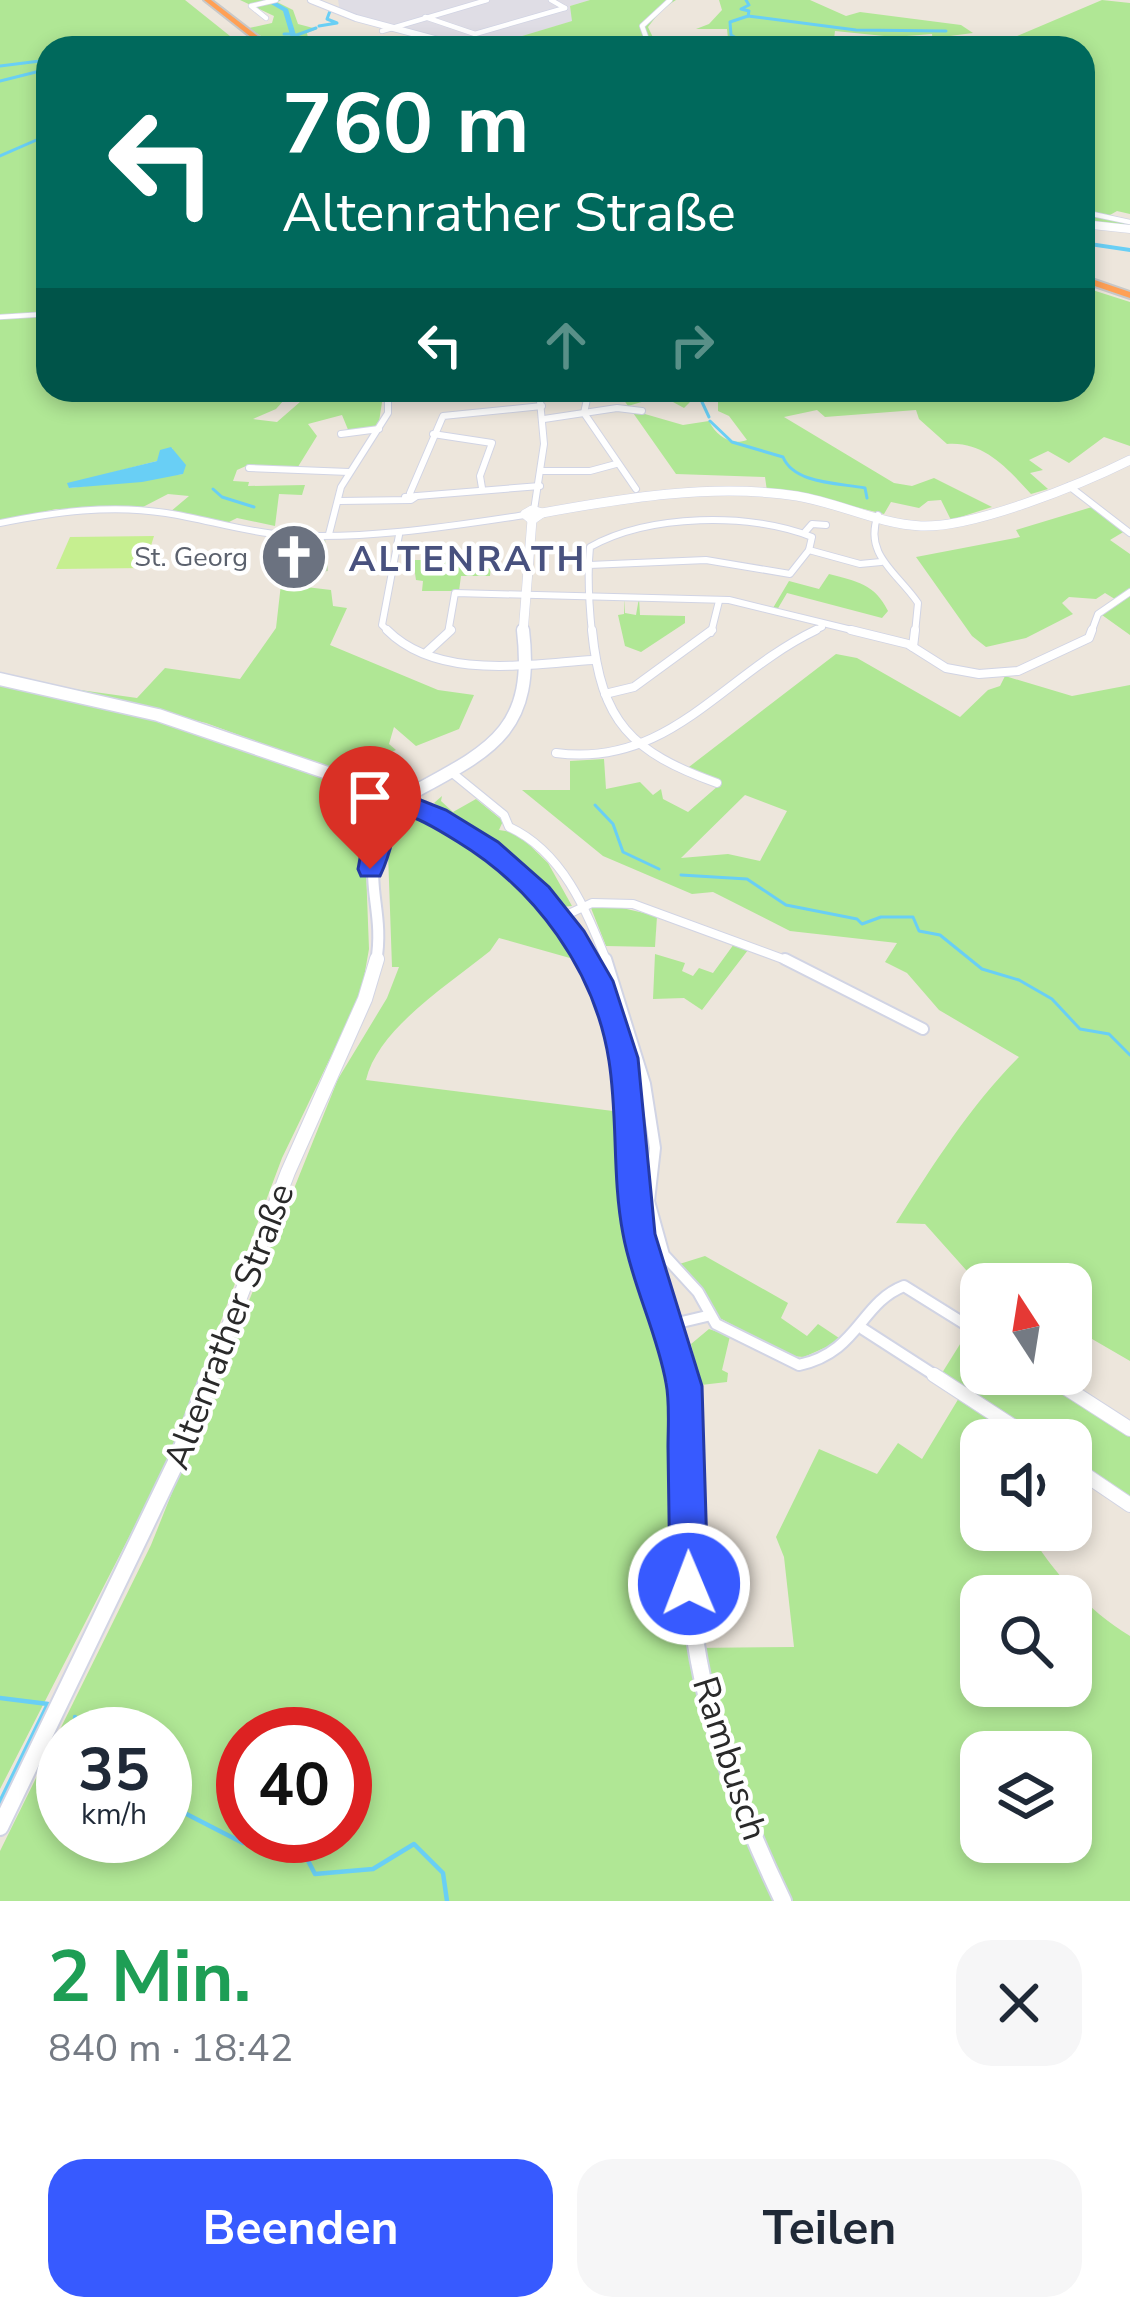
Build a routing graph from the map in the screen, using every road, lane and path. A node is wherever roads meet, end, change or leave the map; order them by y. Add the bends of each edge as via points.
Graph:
1 (202, 0) edge
2 (276, 0) edge
3 (311, 0) edge
4 (466, 0) edge
5 (487, 0) edge
6 (551, 0) edge
7 (670, 0) edge
8 (476, 3) junction
9 (424, 17) junction
10 (266, 18) dead end
11 (410, 21) junction
12 (405, 28) junction
13 (385, 29) junction
14 (245, 36) edge
15 (252, 36) edge
16 (430, 36) edge
17 (647, 36) edge
18 (1095, 215) edge
19 (1095, 224) edge
20 (1130, 225) edge
21 (1095, 279) edge
22 (1130, 289) edge
23 (36, 315) edge
24 (0, 317) edge
25 (388, 402) edge
26 (541, 402) edge
27 (586, 402) edge
28 (542, 406) junction
29 (584, 412) junction
30 (642, 412) dead end
31 (544, 419) junction
32 (379, 429) junction
33 (341, 434) dead end
34 (434, 434) junction
35 (1130, 460) edge
36 (616, 464) junction
37 (249, 468) dead end
38 (543, 471) junction
39 (349, 472) junction
40 (540, 486) junction
41 (1069, 486) junction
42 (482, 488) junction
43 (636, 489) dead end
44 (411, 496) junction
45 (339, 501) junction
46 (533, 514) junction
47 (878, 515) junction
48 (0, 523) edge
49 (826, 525) dead end
50 (805, 532) junction
51 (1130, 533) edge
52 (328, 534) junction
53 (399, 535) junction
54 (809, 550) junction
55 (881, 562) junction
56 (589, 565) junction
57 (1130, 592) edge
58 (525, 593) junction
59 (586, 596) junction
60 (718, 601) junction
61 (801, 619) junction
62 (827, 625) junction
63 (808, 632) junction
64 (912, 642) junction
65 (427, 652) junction
66 (593, 659) junction
67 (526, 664) junction
68 (0, 679) edge
69 (605, 694) junction
70 (638, 745) junction
71 (556, 754) dead end
72 (450, 771) junction
73 (717, 783) dead end
74 (389, 794) junction
75 (412, 800) junction
76 (394, 810) junction
77 (582, 907) junction
78 (560, 917) junction
79 (923, 1029) dead end
80 (707, 1316) junction
81 (960, 1321) edge
82 (669, 1325) junction
83 (863, 1329) junction
84 (1077, 1395) edge
85 (1002, 1419) edge
86 (1130, 1429) edge
87 (1092, 1479) edge
88 (1130, 1505) edge
89 (0, 1827) edge
90 (783, 1901) edge

1 - 14 highway
1 - 15 highway
2 - 10 street via 251,6
3 - 13 main road
4 - 8 street
5 - 8 street
6 - 9 street via 567,7 475,34
7 - 17 street via 644,22
8 - 9 street
9 - 11 street
11 - 12 street
11 - 13 street
12 - 13 main road
12 - 16 main road
18 - 20 street
19 - 20 main road
21 - 22 highway
23 - 24 street
25 - 32 street
26 - 28 street
27 - 29 street
28 - 31 street
28 - 34 street via 446,415
29 - 30 street
29 - 31 street
29 - 36 street
31 - 38 street
32 - 33 street
32 - 39 street
34 - 42 street via 492,442
34 - 44 street
35 - 41 main road
36 - 38 street
36 - 43 street
37 - 39 street
38 - 40 street
39 - 45 street
40 - 42 street
40 - 46 street
41 - 47 main road via 935,526
41 - 51 street
42 - 44 street
44 - 45 street
45 - 52 street
46 - 47 main road via 688,492 794,496
46 - 53 street
46 - 58 main road
47 - 55 street via 869,538
48 - 52 street via 113,509 256,533
49 - 50 street
50 - 54 street
50 - 56 street via 720,524 647,529 593,542
52 - 53 street
53 - 65 street via 382,626
54 - 55 street
54 - 56 street via 790,574 700,560
55 - 64 street via 918,603
56 - 59 street
57 - 64 street via 1098,614 1089,638 1014,672 958,671
58 - 59 street
58 - 65 street via 455,593 451,630
58 - 67 main road
59 - 60 street
59 - 66 street
60 - 61 street
60 - 69 street via 711,634 634,687
61 - 62 street
61 - 63 street
62 - 63 street
62 - 64 street
63 - 70 street via 696,714
65 - 67 street via 476,667
66 - 67 street
66 - 69 street
67 - 72 main road via 505,734
68 - 74 main road via 158,715
69 - 70 street via 613,721
70 - 71 street via 600,758
70 - 73 street via 672,769
72 - 75 main road
72 - 77 street via 563,869
74 - 75 main road
74 - 76 main road
75 - 76 main road
75 - 78 street, Rambusch via 489,849
76 - 89 street, Altenrather Straße via 375,837 370,869 377,956 365,999 288,1172 178,1458
77 - 78 street
77 - 79 street via 626,902 748,944
77 - 80 street via 628,1007 646,1087 655,1161 648,1187 664,1254 699,1292
78 - 82 street, Rambusch via 599,981 618,1032 639,1234
80 - 82 street
80 - 83 street via 794,1365 839,1349
81 - 83 street via 904,1286 890,1289
82 - 90 street, Rambusch via 688,1413 696,1641 732,1776
83 - 85 street
84 - 86 street
87 - 88 street

